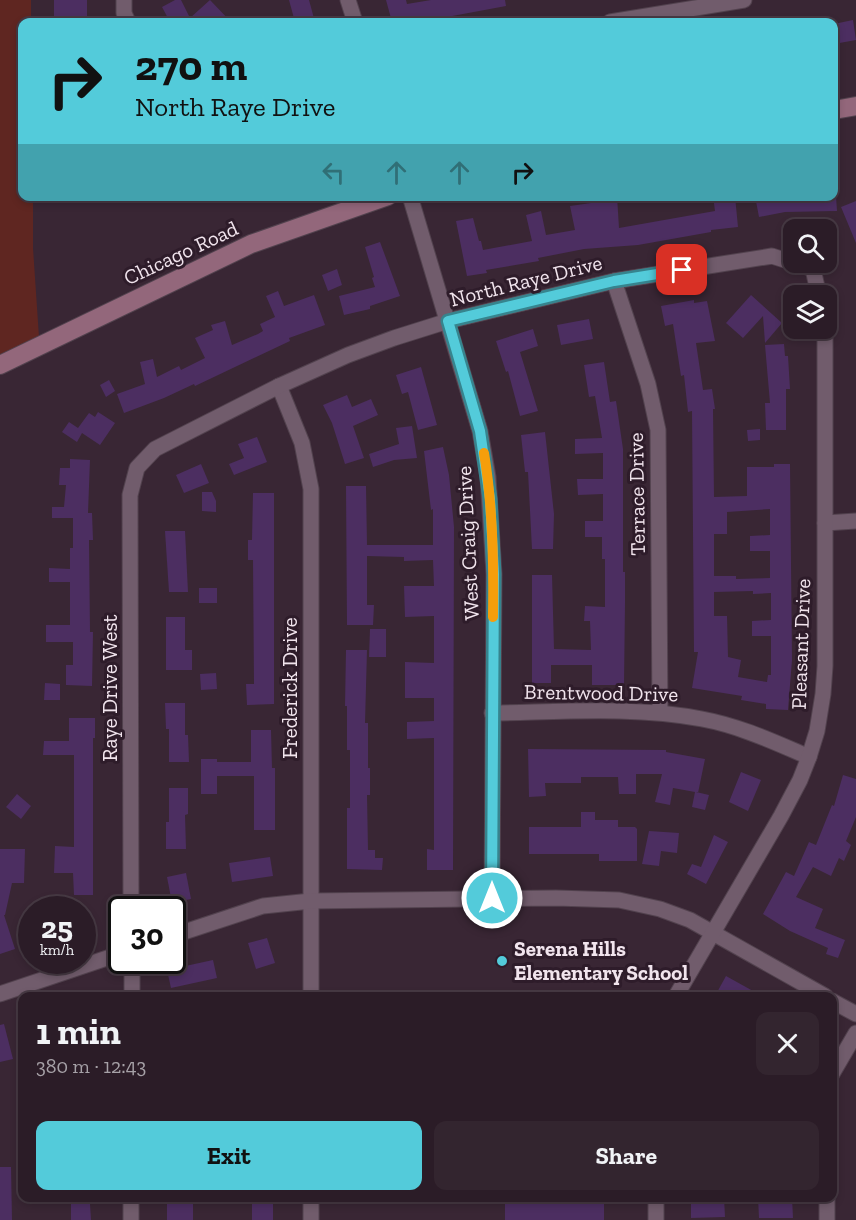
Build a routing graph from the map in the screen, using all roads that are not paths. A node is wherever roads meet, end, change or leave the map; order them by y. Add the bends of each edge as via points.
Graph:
1 (124, 0) edge
2 (348, 0) edge
3 (744, 0) edge
4 (126, 18) edge
5 (354, 18) edge
6 (634, 18) edge
7 (856, 106) edge
8 (838, 109) edge
9 (374, 201) edge
10 (412, 201) edge
11 (614, 281) junction
12 (817, 285) edge
13 (448, 321) junction
14 (825, 339) edge
15 (0, 365) edge
16 (279, 386) junction
17 (137, 468) joint
18 (856, 521) edge
19 (825, 523) junction
20 (492, 712) junction
21 (660, 712) junction
22 (809, 757) junction
23 (132, 896) edge
24 (492, 898) junction
25 (311, 901) junction
26 (186, 931) edge
27 (713, 932) junction
28 (108, 958) edge
29 (132, 974) edge
30 (132, 992) edge
31 (311, 992) edge
32 (677, 992) edge
33 (818, 992) edge
34 (0, 994) edge
35 (837, 1003) edge
36 (856, 1014) edge
37 (856, 1033) edge
38 (837, 1065) edge
39 (131, 1202) edge
40 (311, 1202) edge
41 (656, 1202) edge
42 (827, 1202) edge
43 (131, 1220) edge
44 (311, 1220) edge
45 (656, 1220) edge
46 (827, 1220) edge

1 - 4 street
2 - 5 street
3 - 6 street
7 - 8 street
9 - 15 street, Chicago Road via 251,244
10 - 13 street, West Craig Drive
11 - 12 street, North Raye Drive via 772,256 813,269
11 - 13 street, North Raye Drive
11 - 21 street, Terrace Drive via 648,384 658,430
13 - 16 street, North Raye Drive via 348,355
13 - 20 street, West Craig Drive via 480,431 488,477 494,574
14 - 19 street, Pleasant Drive
16 - 17 street, North Raye Drive via 155,448
16 - 25 street, Frederick Drive via 302,443 311,489
17 - 23 street, Raye Drive West via 130,495
18 - 19 street
19 - 22 street, Pleasant Drive via 824,694
20 - 21 street, Brentwood Drive
20 - 24 street, West Craig Drive
21 - 22 street, Brentwood Drive via 729,725
22 - 27 street, Pleasant Drive via 781,816
24 - 25 street
24 - 27 street via 618,900 660,909
25 - 26 street via 263,906
25 - 31 street, Frederick Drive
27 - 32 street, Pleasant Drive
27 - 33 street
28 - 34 street
29 - 30 street
35 - 36 street
37 - 38 street
39 - 43 street
40 - 44 street
41 - 45 street
42 - 46 street

